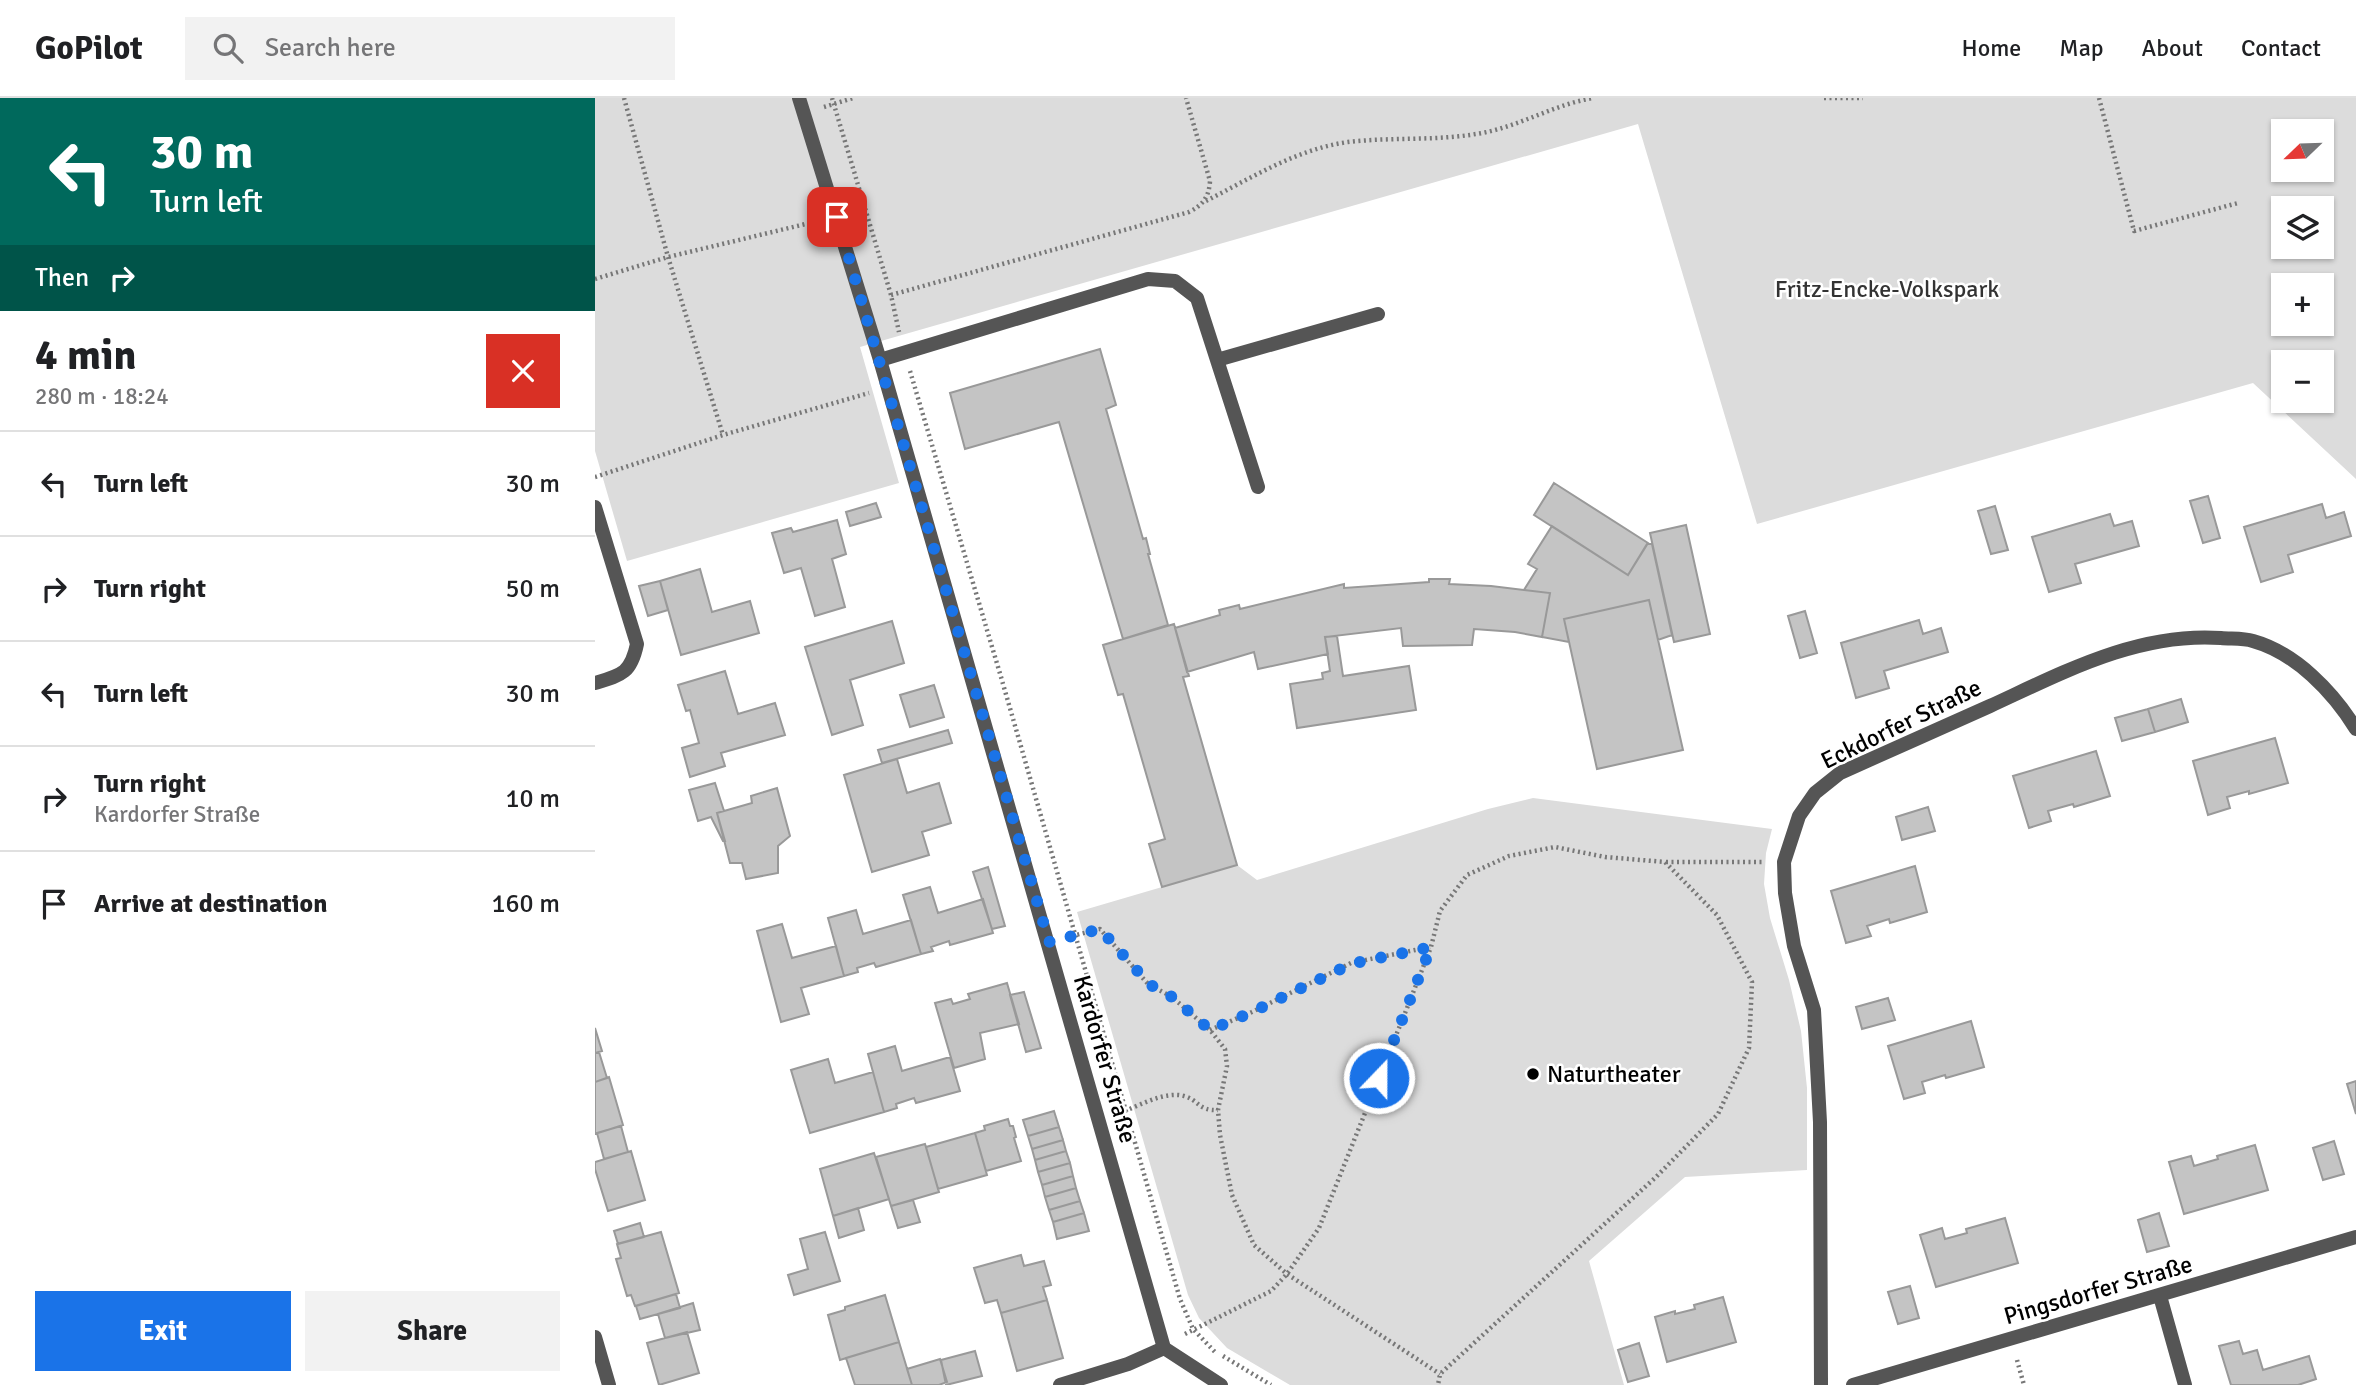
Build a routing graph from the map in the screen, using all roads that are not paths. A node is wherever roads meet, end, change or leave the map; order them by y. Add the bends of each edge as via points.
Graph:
1 (801, 105) edge
2 (1378, 314) dead end
3 (880, 360) junction
4 (1217, 360) junction
5 (1258, 486) dead end
6 (595, 507) edge
7 (595, 683) edge
8 (2356, 729) edge
9 (2356, 1237) edge
10 (2160, 1296) junction
11 (595, 1337) edge
12 (1164, 1348) junction
13 (609, 1385) edge
14 (1060, 1385) edge
15 (1221, 1385) edge
16 (1821, 1385) edge
17 (1853, 1385) edge
18 (2185, 1385) edge

1 - 3 street, Kardorfer Straße
2 - 4 street
3 - 4 street via 1148,279 1175,281 1197,298
3 - 12 street, Kardorfer Straße
4 - 5 street
6 - 7 street via 637,644 633,662 617,676
8 - 16 street, Eckdorfer Straße via 2315,680 2285,656 2252,640 2195,636 2150,641 2093,660 1840,773 1815,793 1798,816 1784,862 1794,946 1814,1010 1820,1122
9 - 10 street, Pingsdorfer Straße
10 - 17 street, Pingsdorfer Straße
10 - 18 street
11 - 13 street
12 - 14 street
12 - 15 street

